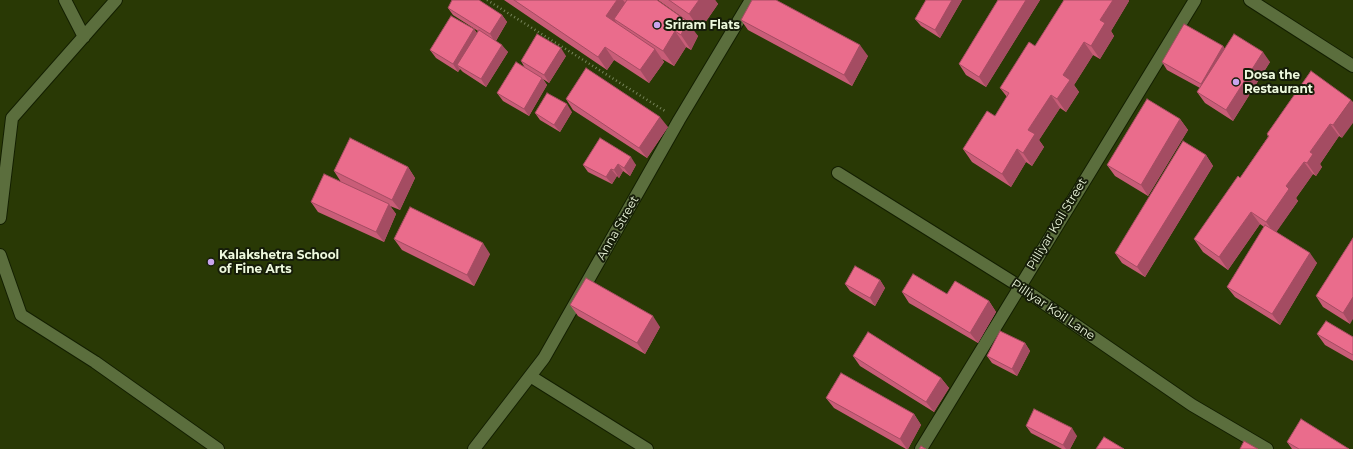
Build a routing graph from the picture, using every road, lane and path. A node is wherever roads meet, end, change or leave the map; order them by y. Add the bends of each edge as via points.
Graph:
1 (65, 0) edge
2 (116, 0) edge
3 (487, 0) edge
4 (751, 0) edge
5 (1194, 0) edge
6 (1250, 0) edge
7 (84, 37) junction
8 (1353, 66) edge
9 (680, 120) junction
10 (838, 174) dead end
11 (0, 218) edge
12 (0, 255) edge
13 (1019, 286) junction
14 (530, 376) junction
15 (218, 449) edge
16 (474, 449) edge
17 (647, 449) edge
18 (921, 449) edge
19 (1267, 449) edge

1 - 7 street
2 - 7 street
3 - 9 path
4 - 9 street, Anna Street
5 - 13 street, Pilliyar Koil Street
6 - 8 street
7 - 11 street via 12,118
9 - 14 street, Anna Street via 544,358
10 - 13 street, Pilliyar Koil Lane
12 - 15 street via 21,314 96,362
13 - 18 street, Pilliyar Koil Street
13 - 19 street, Pilliyar Koil Lane via 1192,405
14 - 16 street, Anna Street
14 - 17 street

